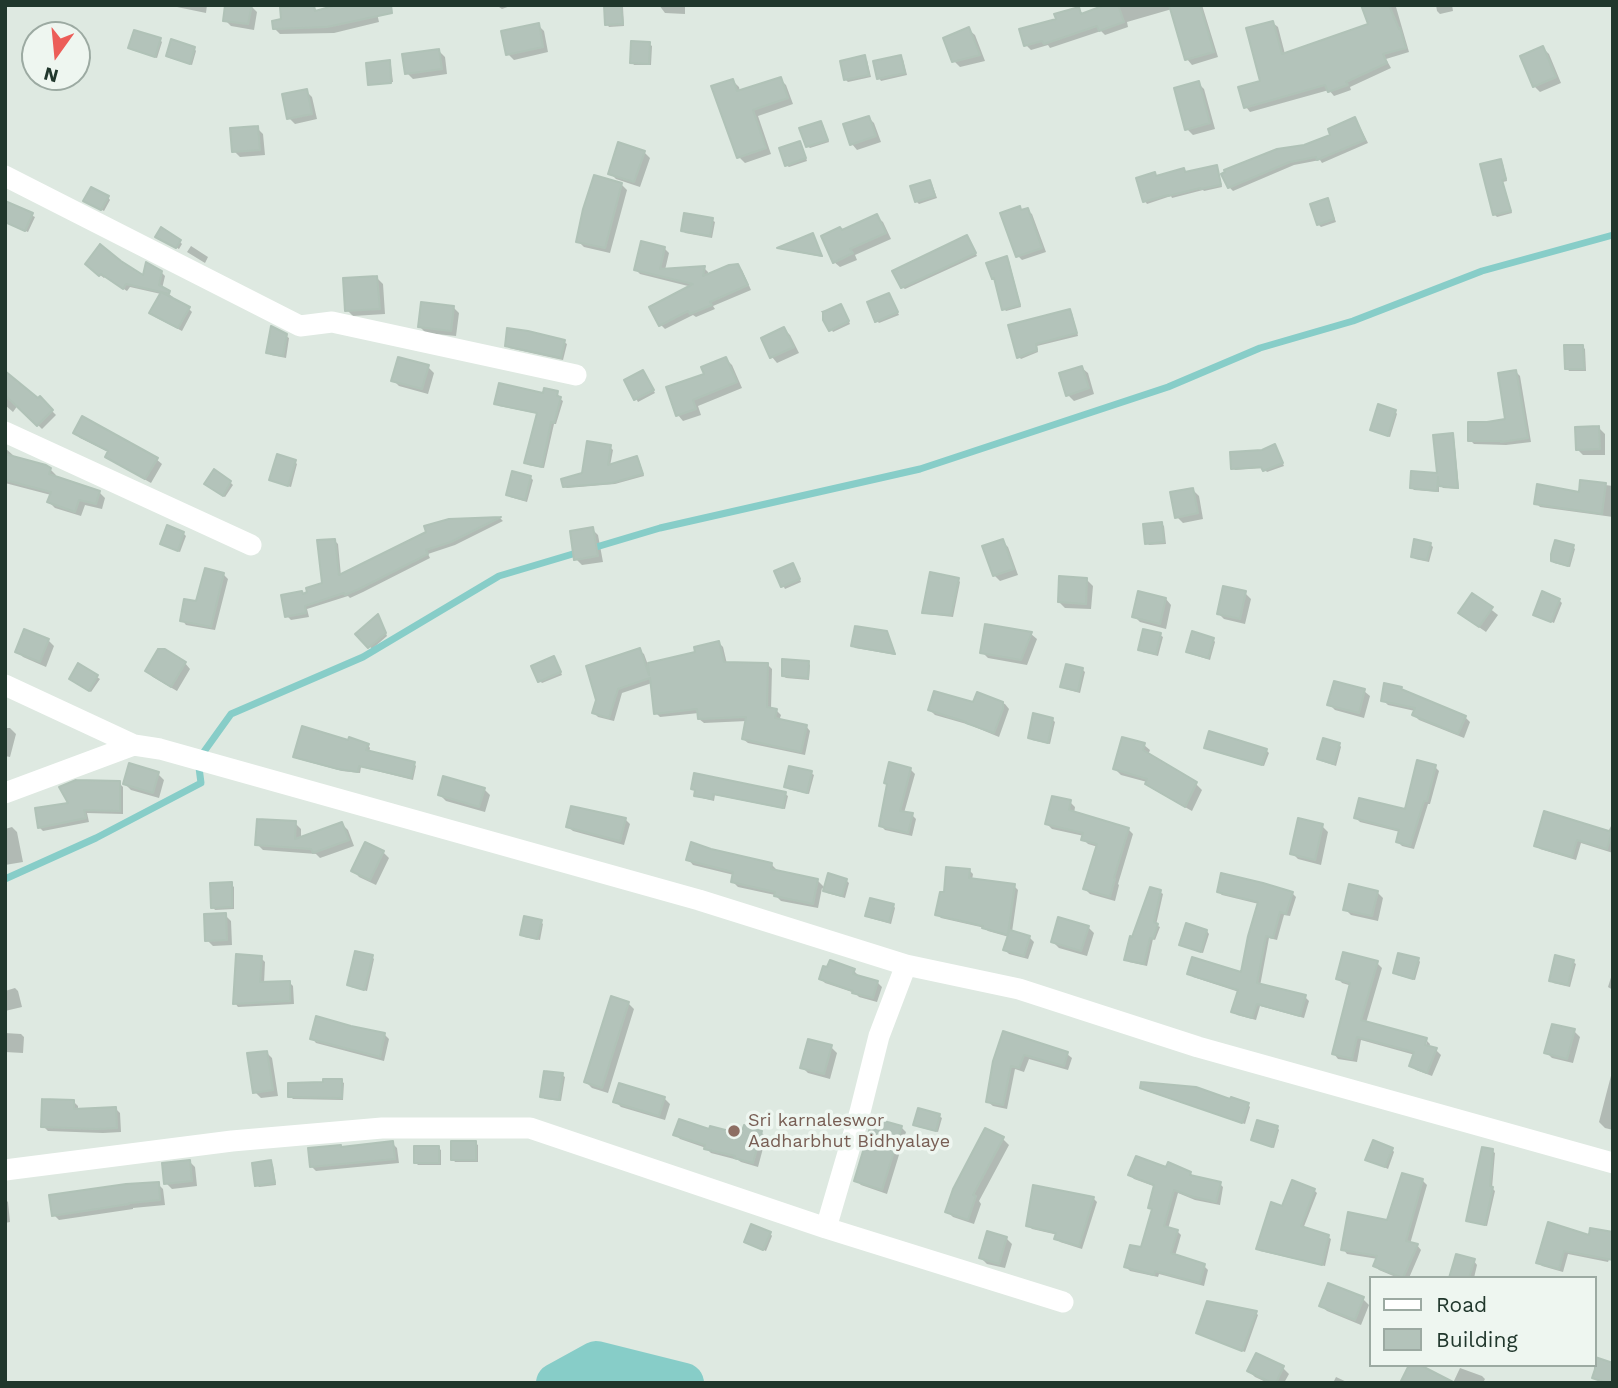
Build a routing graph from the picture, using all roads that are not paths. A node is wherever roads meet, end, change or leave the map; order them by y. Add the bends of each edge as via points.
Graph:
1 (5, 176) edge
2 (576, 375) dead end
3 (5, 432) edge
4 (251, 545) dead end
5 (5, 684) edge
6 (134, 745) junction
7 (5, 793) edge
8 (906, 965) junction
9 (1613, 1163) edge
10 (5, 1170) edge
11 (826, 1228) junction
12 (1063, 1301) dead end

1 - 2 street via 300,326 332,322
3 - 4 street
5 - 6 street
6 - 7 street
6 - 8 street via 699,900
8 - 9 street via 1019,989 1198,1047
8 - 11 street via 879,1036
10 - 11 street via 232,1141 382,1128 530,1128
11 - 12 street

